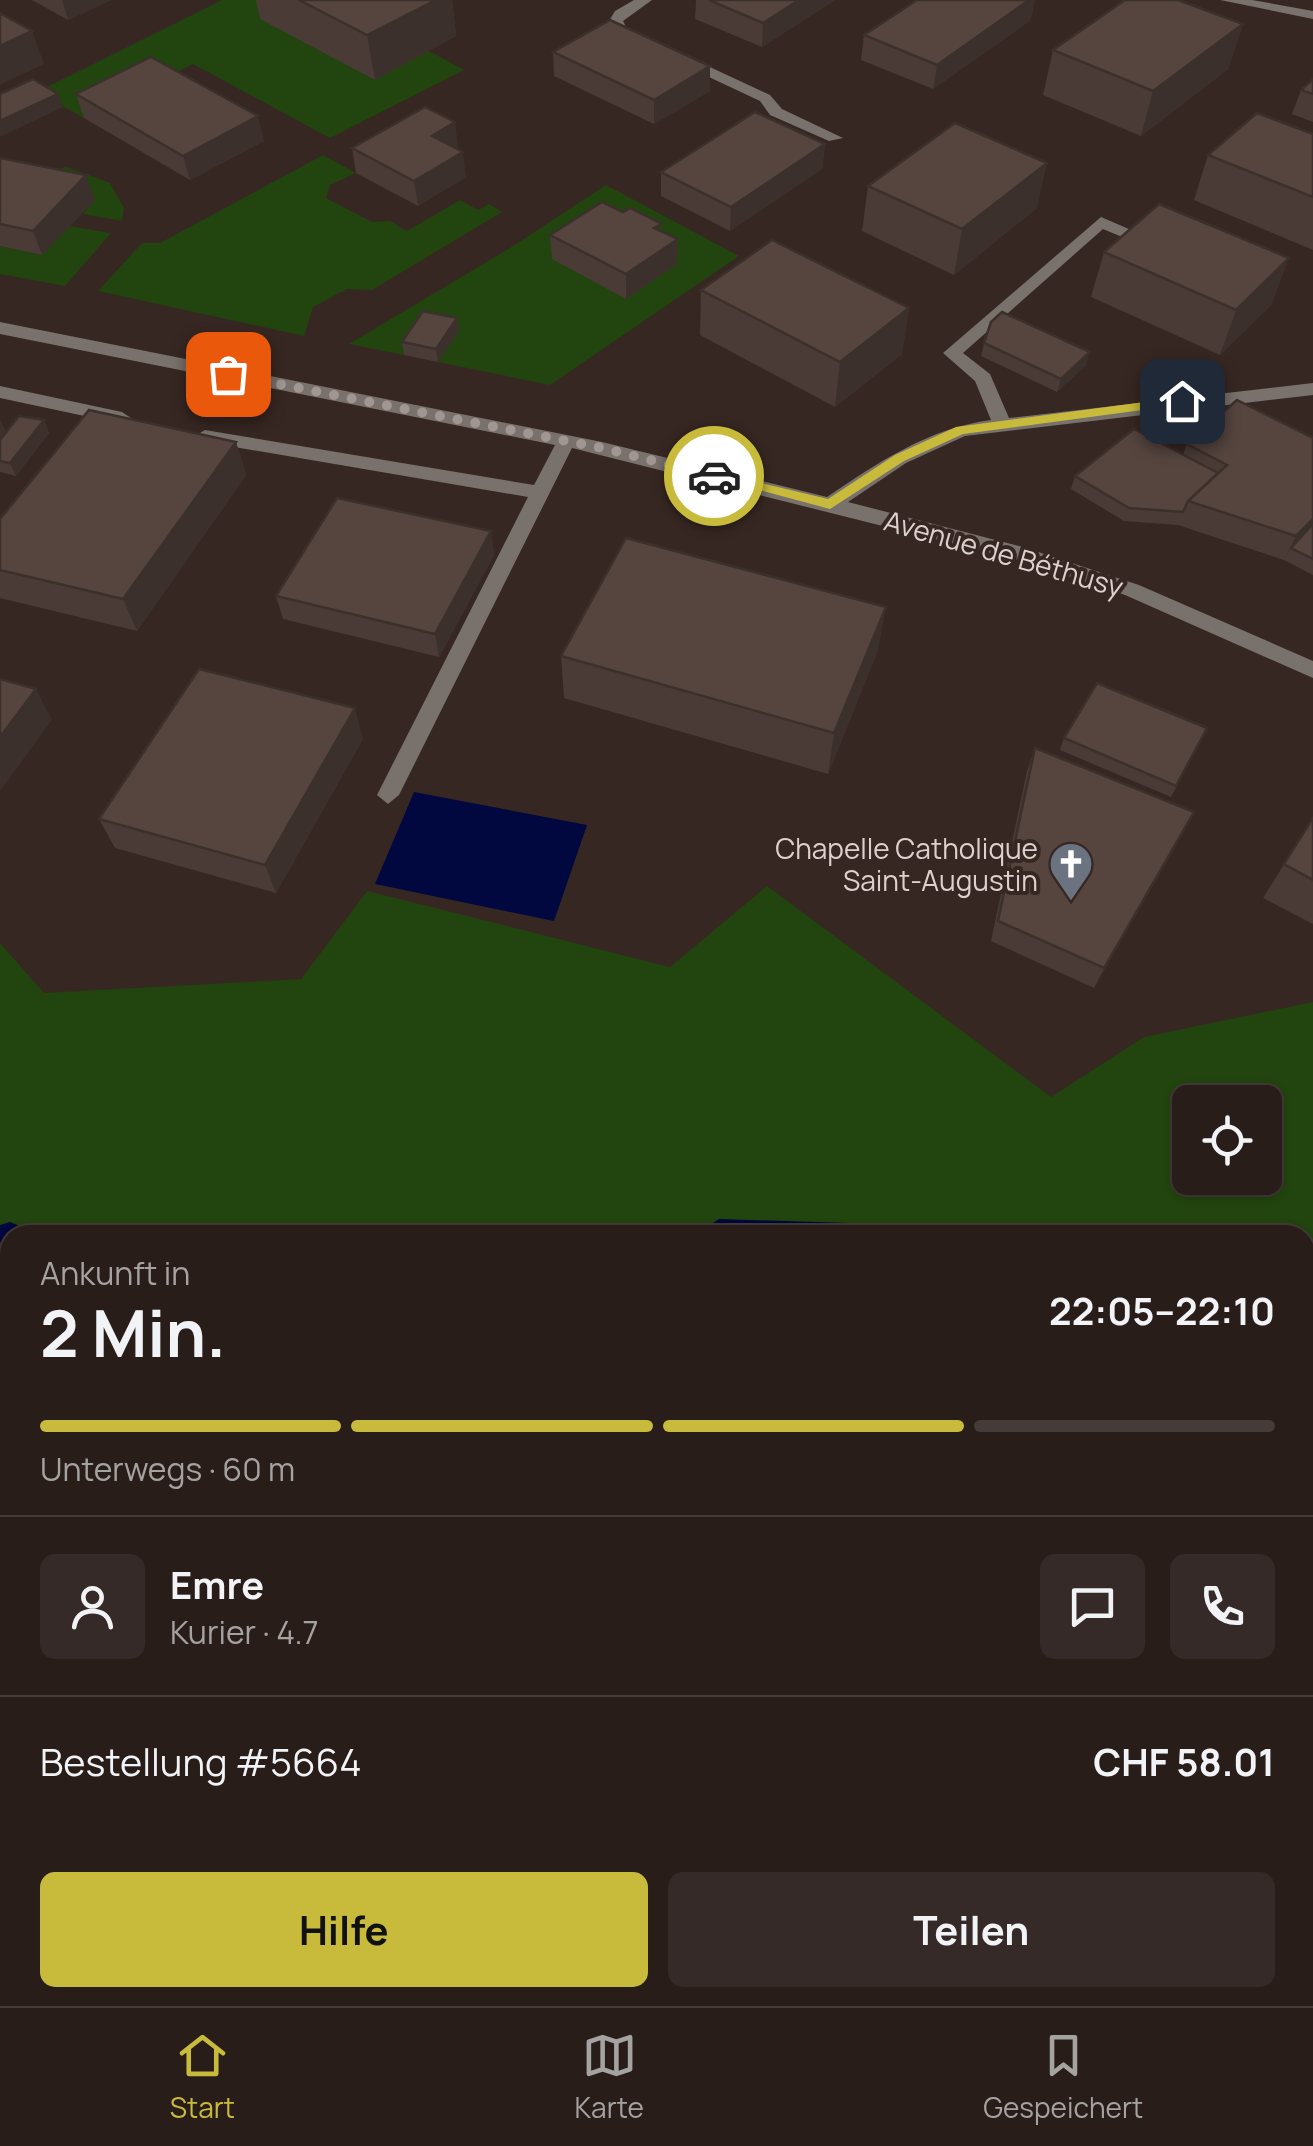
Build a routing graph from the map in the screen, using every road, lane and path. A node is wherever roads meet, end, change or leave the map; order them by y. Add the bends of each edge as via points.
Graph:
1 (645, 0) edge
2 (1227, 0) edge
3 (1313, 15) edge
4 (835, 138) dead end
5 (1169, 250) edge
6 (0, 328) edge
7 (1313, 389) edge
8 (0, 392) edge
9 (1002, 423) junction
10 (147, 424) edge
11 (183, 431) edge
12 (566, 442) junction
13 (541, 493) junction
14 (830, 504) junction
15 (1313, 670) edge
16 (388, 795) dead end

1 - 4 street via 620,14 620,30
2 - 3 street
5 - 9 street via 1101,222 952,353 983,378
6 - 12 street, Avenue de Béthusy
7 - 9 street
8 - 10 street
9 - 14 street via 960,430 899,458
11 - 13 street
12 - 13 street
12 - 14 street, Avenue de Béthusy
13 - 16 street
14 - 15 street, Avenue de Béthusy via 1132,590

